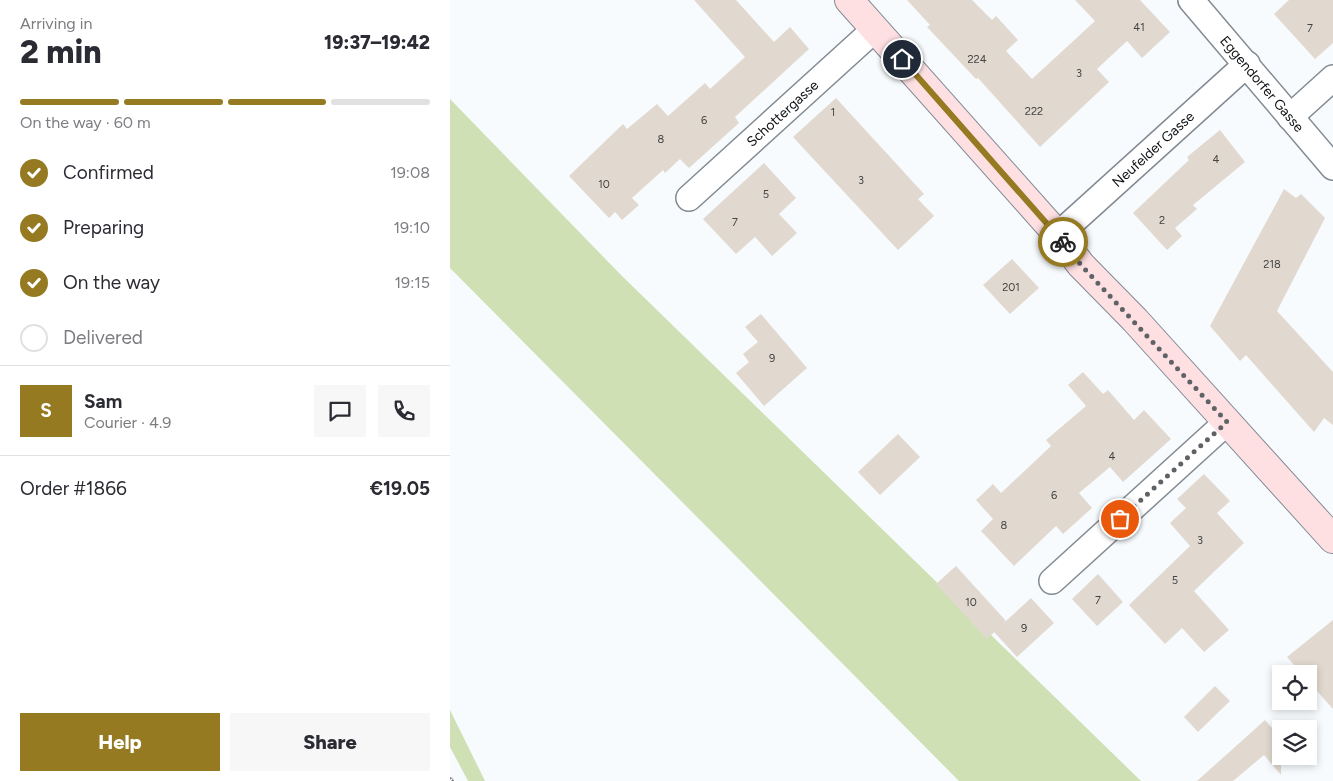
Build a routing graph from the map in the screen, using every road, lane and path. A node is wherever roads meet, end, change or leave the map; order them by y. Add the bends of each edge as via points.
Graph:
1 (849, 0) edge
2 (1191, 0) edge
3 (876, 29) junction
4 (1247, 64) junction
5 (1333, 78) edge
6 (1290, 117) junction
7 (1333, 167) edge
8 (689, 198) dead end
9 (1058, 235) junction
10 (1227, 422) junction
11 (1333, 539) edge
12 (1052, 581) dead end

1 - 3 main road
2 - 4 street, Eggendorfer Gasse
3 - 8 street, Schottergasse
3 - 9 main road
4 - 6 street, Eggendorfer Gasse
4 - 9 street, Neufelder Gasse
5 - 6 street
6 - 7 street, Eggendorfer Gasse
9 - 10 main road via 1081,265
10 - 11 main road
10 - 12 street

